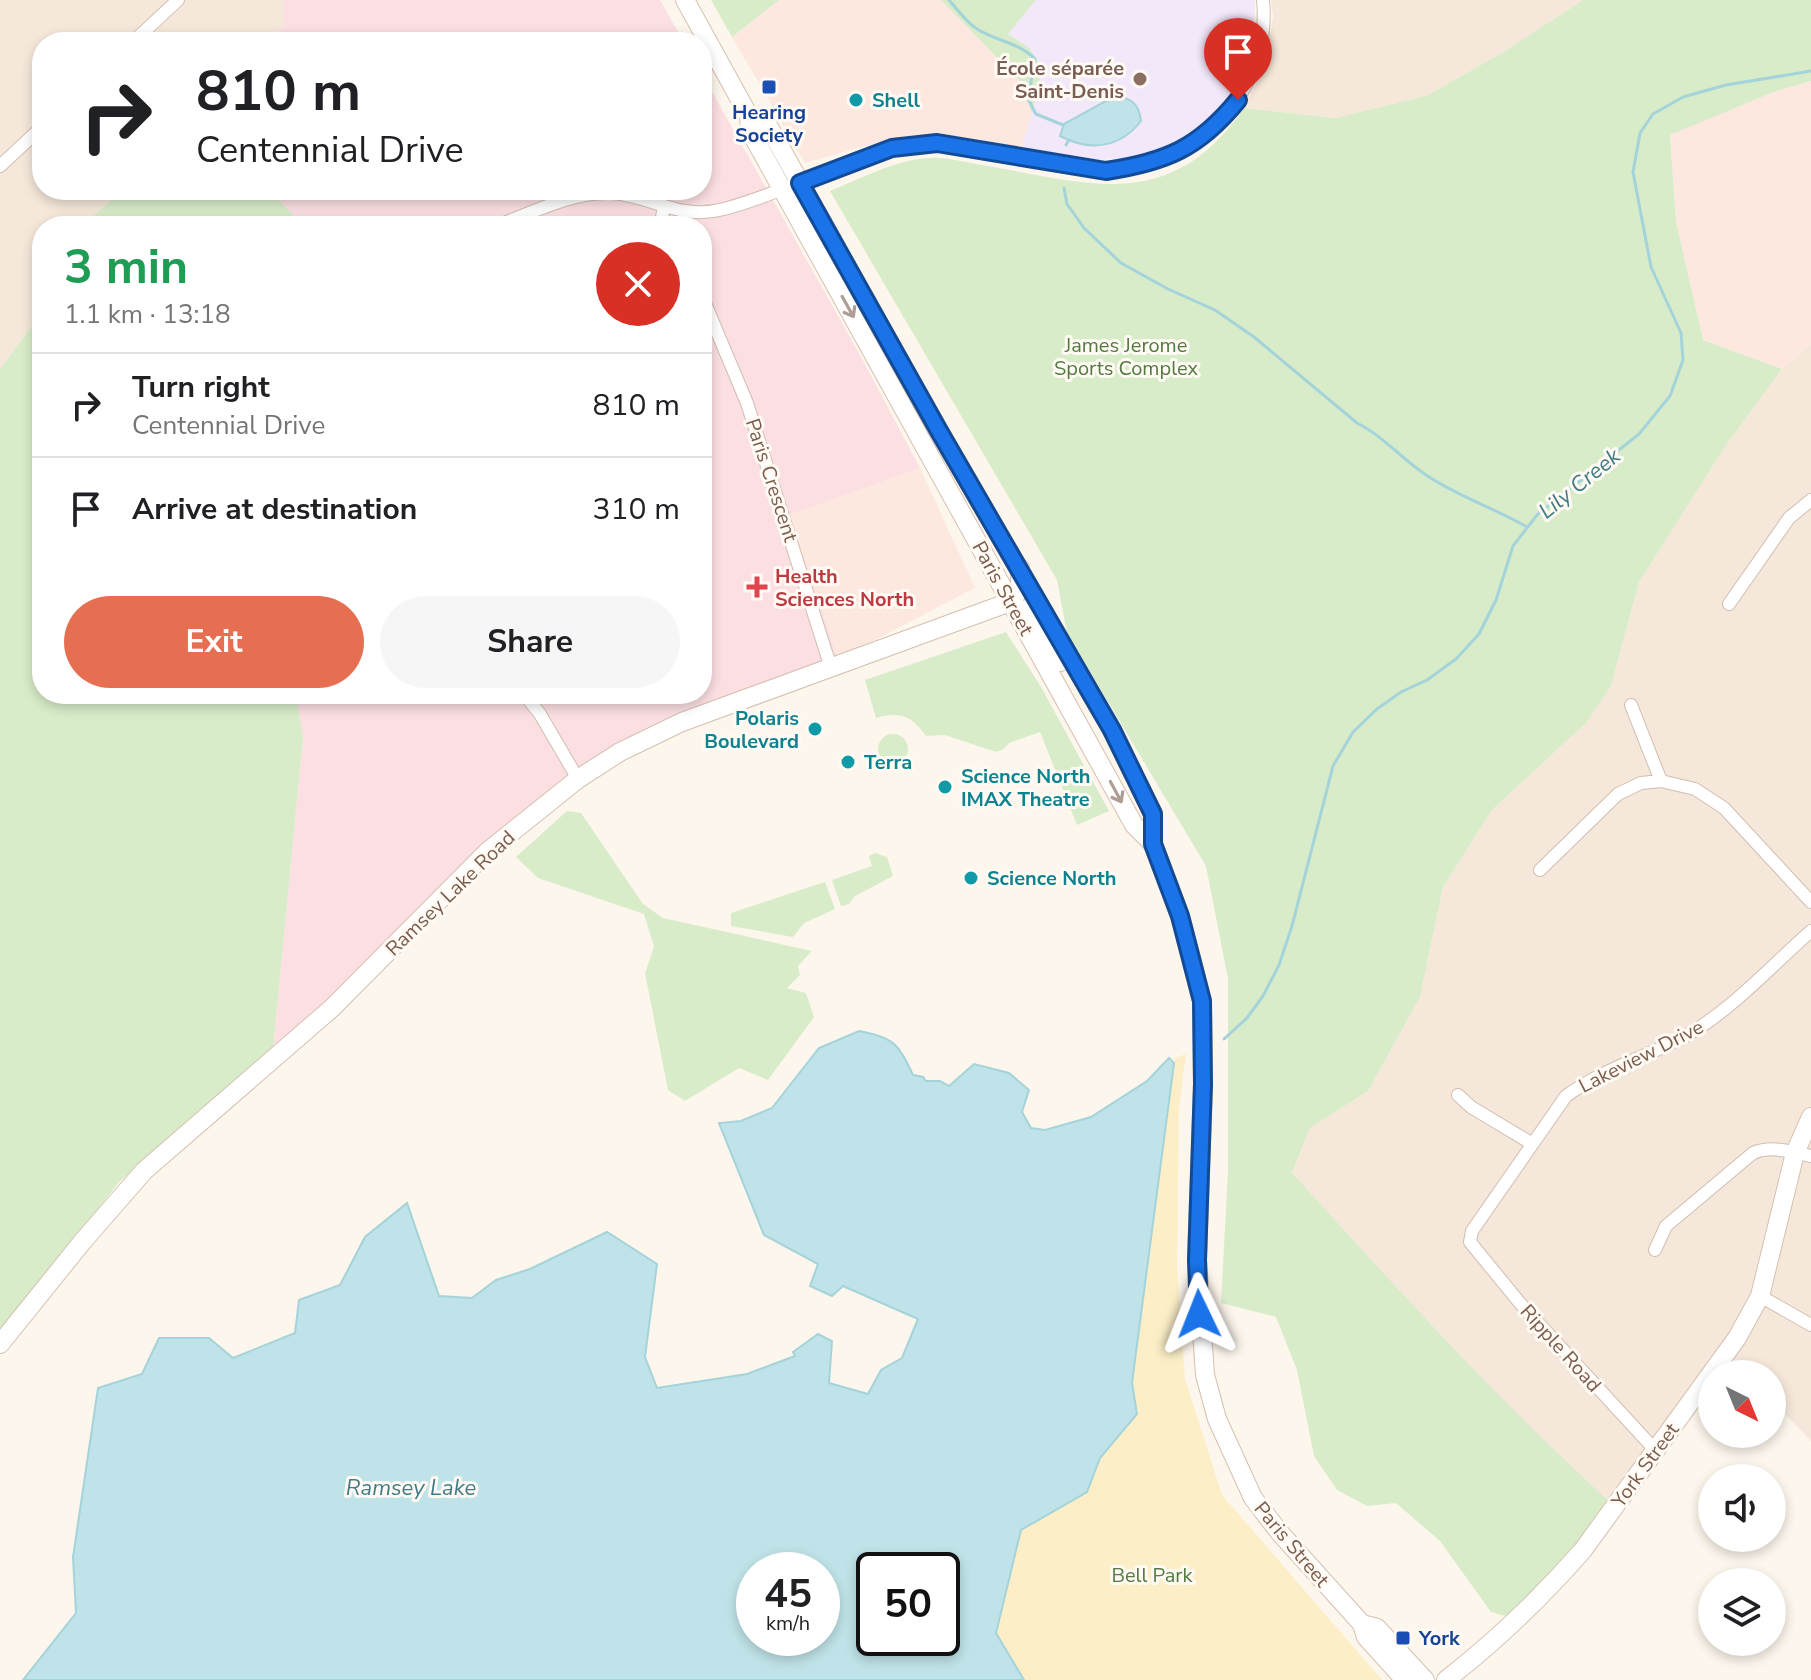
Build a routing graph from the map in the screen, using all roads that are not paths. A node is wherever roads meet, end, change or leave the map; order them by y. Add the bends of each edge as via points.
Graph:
1 (178, 0) edge
2 (685, 0) edge
3 (1263, 0) edge
4 (144, 32) edge
5 (703, 32) edge
6 (712, 49) edge
7 (32, 136) edge
8 (0, 166) edge
9 (791, 186) junction
10 (564, 200) edge
11 (641, 200) edge
12 (664, 208) junction
13 (522, 216) edge
14 (662, 216) edge
15 (712, 320) edge
16 (1811, 500) edge
17 (1020, 568) junction
18 (1010, 602) junction
19 (1729, 604) dead end
20 (831, 668) junction
21 (532, 704) edge
22 (1631, 705) dead end
23 (578, 779) junction
24 (1661, 781) junction
25 (1153, 814) junction
26 (1153, 844) junction
27 (1540, 870) dead end
28 (1811, 902) edge
29 (1811, 931) edge
30 (1458, 1095) dead end
31 (1811, 1117) edge
32 (1531, 1143) junction
33 (1803, 1155) edge
34 (1470, 1242) joint
35 (1655, 1250) dead end
36 (1760, 1296) junction
37 (1811, 1325) edge
38 (0, 1344) edge
39 (1656, 1451) junction
40 (1362, 1624) junction
41 (1405, 1680) edge
42 (1425, 1680) edge
43 (1446, 1680) edge

1 - 4 street
2 - 5 main road, Paris Street
3 - 9 street via 1259,48 1238,100 1217,125 1163,158 1106,171 937,143 892,148
6 - 9 main road, Paris Street via 749,116 750,131
7 - 8 street
9 - 12 street via 722,210
9 - 17 main road, Paris Street
9 -> 18 main road, Paris Street
10 - 13 street
11 - 12 street
12 - 14 street
15 - 20 street, Paris Crescent via 747,403
16 - 19 street via 1789,518
17 - 18 main road via 1021,584
17 - 25 main road, Paris Street
18 - 20 main road, Ramsey Lake Road
18 - 25 main road via 1032,615
18 -> 26 main road, Paris Street via 1134,825
20 - 23 main road, Ramsey Lake Road via 682,722
21 - 23 street
22 - 24 street
23 - 38 main road, Ramsey Lake Road via 487,852 332,1008 144,1171
24 - 27 street via 1618,794
24 - 28 street via 1695,789 1724,808
25 - 26 main road, Paris Street
26 - 40 main road, Paris Street via 1180,916 1202,1001 1197,1260 1205,1375 1217,1419 1253,1498
29 - 32 street, Lakeview Drive via 1710,1020 1566,1096
30 - 32 street
31 - 33 main road, York Street
32 - 34 street, Lakeview Drive via 1472,1231
33 - 35 street via 1763,1149 1739,1162 1666,1226
33 - 36 main road, York Street
34 - 39 street, Ripple Road
36 - 37 street
36 - 39 main road, York Street via 1737,1338
39 - 43 main road, York Street via 1556,1582
40 - 41 main road, Paris Street via 1366,1637
40 - 42 main road, Paris Street via 1377,1628

